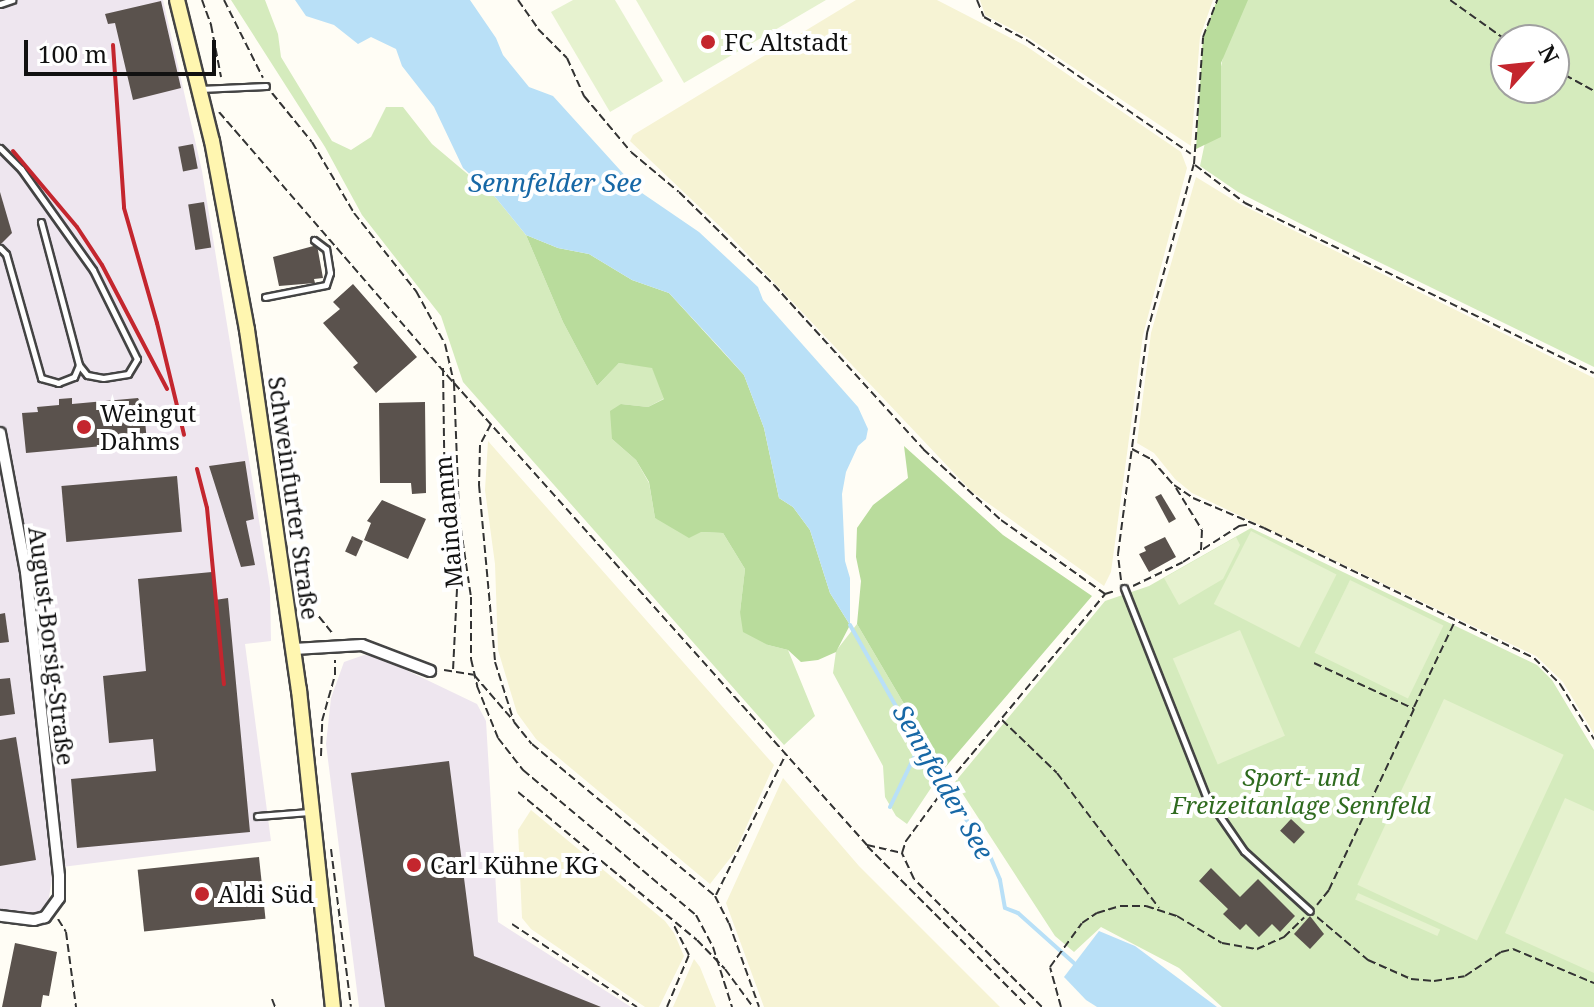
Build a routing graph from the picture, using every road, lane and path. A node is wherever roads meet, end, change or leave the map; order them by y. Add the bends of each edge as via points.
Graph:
1 (12, 0) edge
2 (177, 0) edge
3 (202, 0) edge
4 (224, 0) edge
5 (518, 0) edge
6 (977, 0) edge
7 (1217, 0) edge
8 (1450, 0) edge
9 (0, 4) edge
10 (1490, 29) edge
11 (1570, 78) edge
12 (266, 86) junction
13 (219, 87) junction
14 (200, 89) junction
15 (1594, 91) edge
16 (219, 112) dead end
17 (0, 148) edge
18 (1192, 155) junction
19 (1194, 164) junction
20 (41, 222) dead end
21 (314, 240) dead end
22 (0, 248) edge
23 (265, 297) dead end
24 (79, 365) junction
25 (443, 368) junction
26 (1594, 373) edge
27 (454, 383) junction
28 (492, 423) junction
29 (0, 433) edge
30 (1132, 449) junction
31 (5, 482) edge
32 (1174, 485) junction
33 (1251, 524) junction
34 (1200, 551) junction
35 (1124, 588) junction
36 (1105, 594) junction
37 (1455, 622) junction
38 (294, 649) junction
39 (1314, 663) dead end
40 (453, 670) junction
41 (430, 671) joint
42 (474, 675) junction
43 (1414, 709) junction
44 (1001, 719) junction
45 (514, 722) junction
46 (1594, 739) edge
47 (787, 753) junction
48 (518, 792) dead end
49 (310, 812) junction
50 (257, 816) dead end
51 (867, 845) junction
52 (902, 853) junction
53 (715, 896) junction
54 (1160, 910) junction
55 (53, 911) junction
56 (1310, 911) junction
57 (0, 916) edge
58 (670, 918) junction
59 (512, 924) dead end
60 (717, 960) junction
61 (1594, 983) edge
62 (272, 999) dead end
63 (76, 1007) edge
64 (275, 1007) edge
65 (333, 1007) edge
66 (637, 1007) edge
67 (667, 1007) edge
68 (732, 1007) edge
69 (753, 1007) edge
70 (759, 1007) edge
71 (1028, 1007) edge
72 (1042, 1007) edge
73 (1061, 1007) edge

1 - 9 lane
2 - 14 main road, Schweinfurter Straße
3 - 13 path via 219,54
4 - 12 path, Maindamm
5 - 36 path via 567,58 595,111 631,152 774,285 965,491
6 - 18 path via 984,17 1028,41
7 - 18 path via 1203,37
8 - 10 path
11 - 15 path
12 - 13 lane
12 - 27 path, Maindamm via 312,142 354,213 429,309
13 - 14 lane
14 - 38 main road, Schweinfurter Straße via 247,330
16 - 25 path
17 - 24 lane via 93,270 137,359 128,374 103,378 87,375
18 - 19 path
19 - 26 path via 1245,203
19 - 30 path via 1147,333
20 - 24 lane
21 - 23 lane via 326,249 326,285
22 - 24 lane via 41,378 58,383 74,377
25 - 27 path
25 - 40 path via 445,519 457,589
27 - 28 path
27 - 42 path, Maindamm via 459,516 471,597
28 - 45 path via 480,445 479,485 495,662
28 - 47 path
29 - 31 street, August-Borsig-Straße
30 - 32 path via 1151,459
30 - 35 path via 1118,554
31 - 55 street, August-Borsig-Straße via 26,572 59,876
32 - 33 path
32 - 34 path via 1202,530
33 - 34 path
33 - 37 path
34 - 35 path via 1154,578
35 - 36 path
35 - 56 lane via 1206,796 1244,851
36 - 44 path
37 - 43 path
37 - 46 path via 1534,658 1550,671
38 - 41 street via 362,645
38 - 49 main road, Schweinfurter Straße
39 - 43 path
40 - 41 path
40 - 42 path
42 - 45 path
42 - 60 path, Maindamm via 512,760 696,915
43 - 56 path via 1329,890
44 - 52 path via 936,798
44 - 54 path via 1057,773
45 - 53 path via 532,744
47 - 51 path
47 - 53 path
48 - 58 path
49 - 50 lane
49 - 65 main road, Schweinfurter Straße
51 - 52 path
51 - 71 path
52 - 72 path via 914,879
53 - 70 path
54 - 56 path via 1222,943 1257,949 1284,937
54 - 73 path via 1120,906 1097,913 1069,939 1050,974
55 - 57 street via 34,920
55 - 63 path via 66,932
56 - 61 path via 1368,960 1411,979 1465,976 1513,949
58 - 60 path
58 - 67 path via 689,955
59 - 66 path
60 - 68 path, Maindamm
60 - 69 path
62 - 64 path

